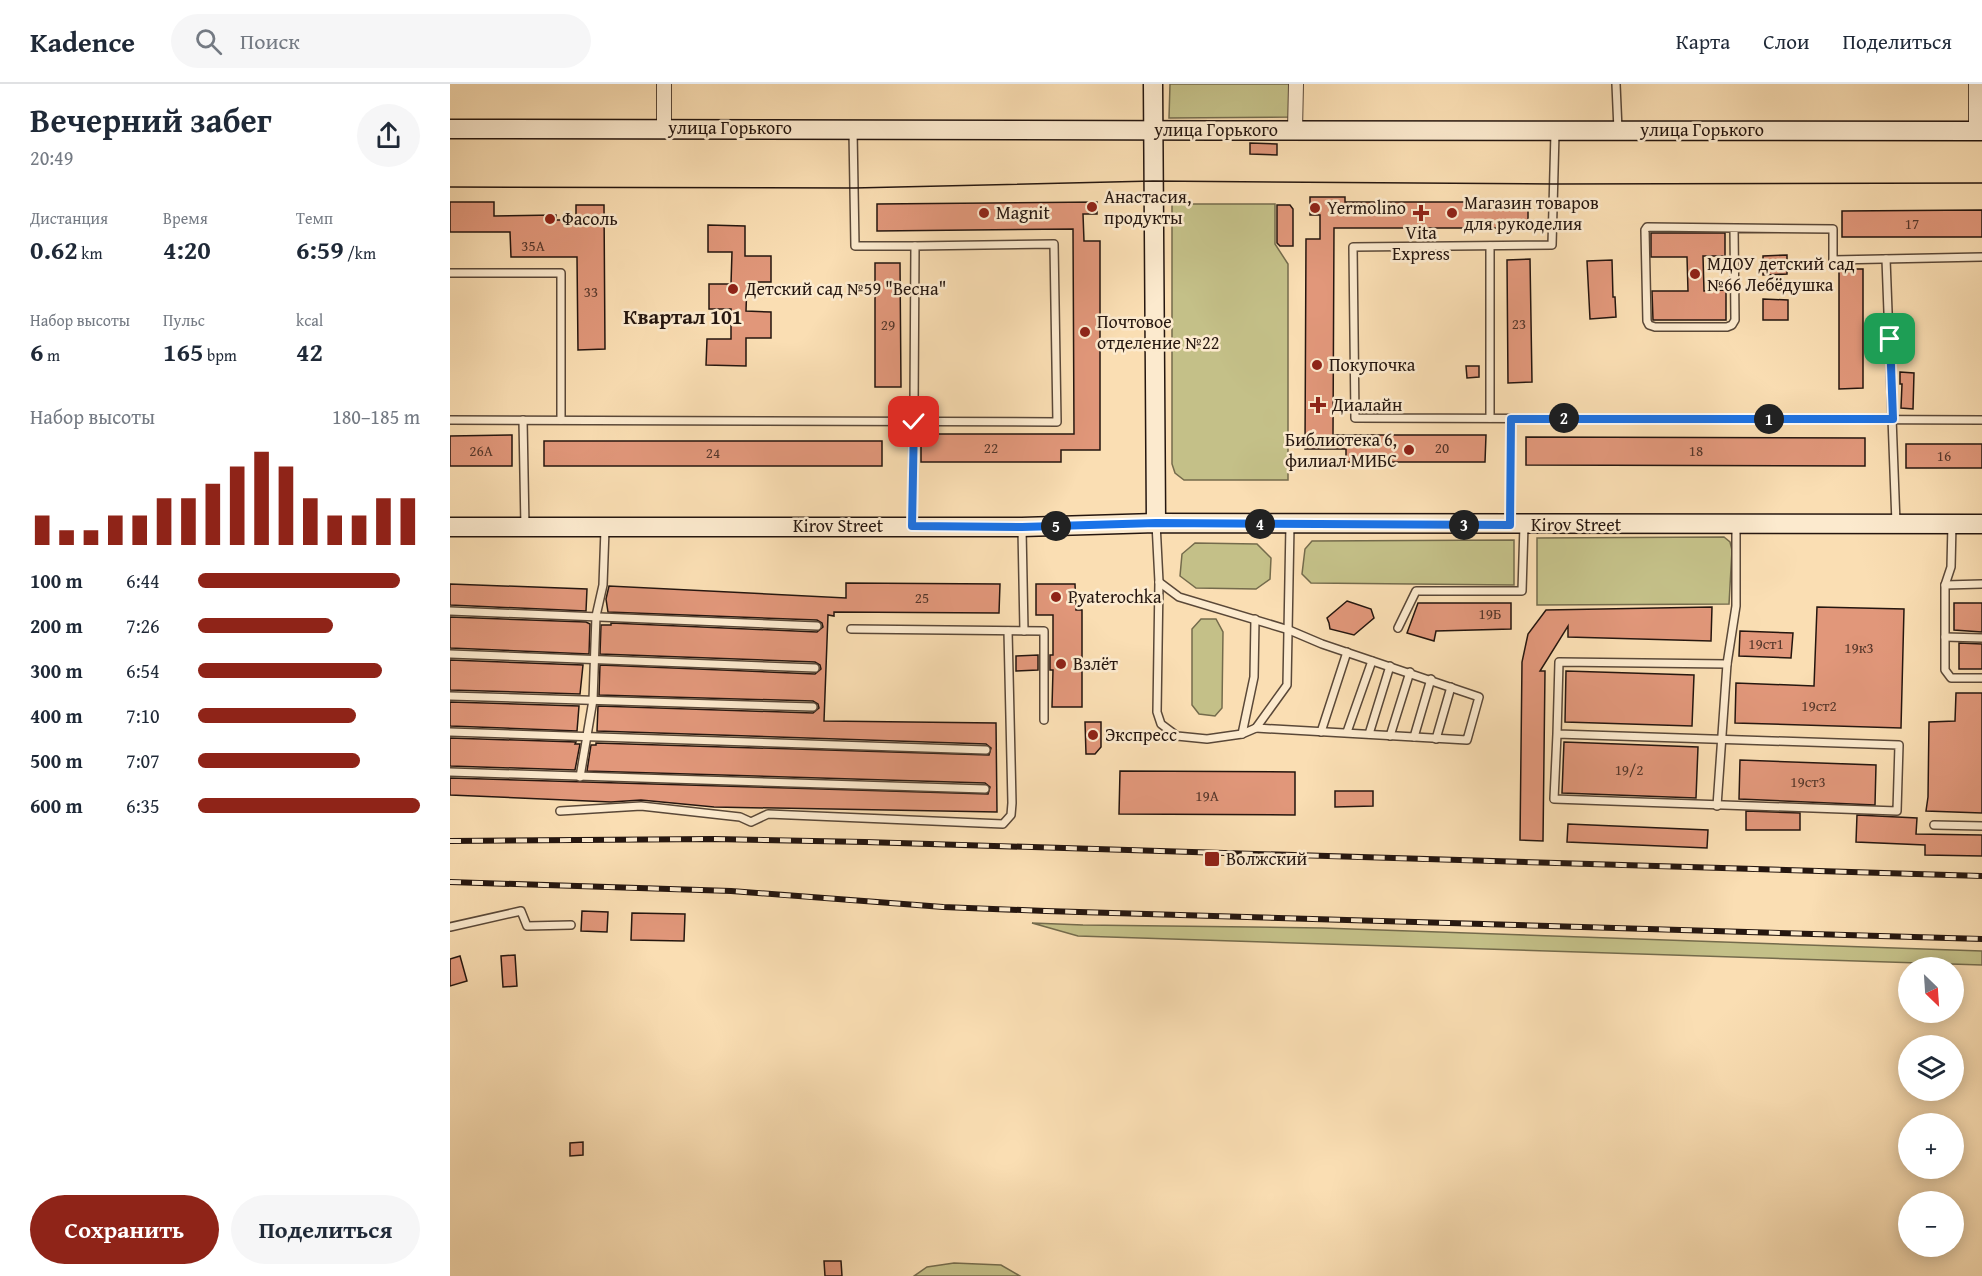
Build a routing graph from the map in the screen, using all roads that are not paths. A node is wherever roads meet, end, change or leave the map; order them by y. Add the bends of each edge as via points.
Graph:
1 (664, 84) edge
2 (1153, 84) edge
3 (1296, 84) edge
4 (1616, 84) edge
5 (1976, 84) edge
6 (664, 128) junction
7 (853, 128) junction
8 (450, 129) edge
9 (1153, 130) junction
10 (1295, 130) junction
11 (1555, 130) junction
12 (1618, 130) junction
13 (1979, 131) edge
14 (1734, 228) junction
15 (915, 246) junction
16 (1490, 246) junction
17 (1982, 257) edge
18 (1886, 259) junction
19 (450, 273) edge
20 (1490, 418) junction
21 (1511, 419) junction
22 (1893, 419) junction
23 (450, 420) edge
24 (524, 420) junction
25 (561, 420) junction
26 (1982, 420) edge
27 (914, 422) junction
28 (1156, 523) junction
29 (1736, 524) junction
30 (1896, 524) junction
31 (1952, 524) junction
32 (1982, 524) edge
33 (1290, 525) junction
34 (1517, 525) junction
35 (605, 526) junction
36 (912, 526) junction
37 (450, 527) edge
38 (525, 527) junction
39 (1022, 527) junction
40 (1159, 582) junction
41 (1982, 584) edge
42 (1945, 585) junction
43 (450, 611) edge
44 (596, 616) junction
45 (1255, 619) junction
46 (817, 626) dead end
47 (1398, 628) dead end
48 (851, 629) dead end
49 (1289, 630) junction
50 (1008, 631) junction
51 (1024, 631) junction
52 (1945, 637) junction
53 (1982, 638) edge
54 (1347, 652) junction
55 (450, 654) edge
56 (595, 660) junction
57 (1372, 661) junction
58 (1727, 664) junction
59 (1390, 666) junction
60 (815, 668) dead end
61 (1410, 672) junction
62 (1982, 678) edge
63 (1431, 679) junction
64 (1451, 687) junction
65 (450, 696) edge
66 (593, 700) junction
67 (813, 707) dead end
68 (1044, 720) dead end
69 (1256, 728) junction
70 (450, 732) edge
71 (1321, 732) junction
72 (1347, 732) junction
73 (1242, 734) junction
74 (1369, 734) junction
75 (1557, 734) junction
76 (1390, 736) junction
77 (588, 737) junction
78 (1413, 737) junction
79 (1436, 738) junction
80 (1722, 741) junction
81 (986, 750) dead end
82 (450, 772) edge
83 (580, 777) junction
84 (985, 789) dead end
85 (1717, 806) junction
86 (560, 811) dead end
87 (1934, 825) dead end
88 (1982, 826) edge
89 (571, 925) dead end
90 (450, 927) edge

1 - 6 street
2 - 9 street
3 - 10 street
4 - 12 lane
5 - 13 street
6 - 7 street, улица Горького
6 - 8 street, улица Горького
7 - 9 street, улица Горького
7 - 15 lane via 855,246
9 - 10 street, улица Горького
9 - 28 street
10 - 11 street, улица Горького
11 - 12 street, улица Горького
11 - 16 lane via 1552,245
12 - 13 street, улица Горького
14 - 14 lane via 1647,227 1649,325 1732,325
14 - 18 lane via 1833,229 1833,260
15 - 27 lane
15 - 27 lane via 1054,244 1057,422
16 - 20 lane
16 - 20 lane via 1353,247 1355,418
17 - 18 lane
18 - 22 lane
19 - 25 lane via 561,273
20 - 21 lane
21 - 22 lane
21 - 34 lane
22 - 26 lane
22 - 30 lane
23 - 24 lane
24 - 25 lane
24 - 38 lane
25 - 27 lane
27 - 36 lane
28 - 33 street, Kirov Street
28 - 39 street, Kirov Street
28 - 40 lane
29 - 30 street, Kirov Street
29 - 34 street, Kirov Street
29 - 58 lane via 1736,606
30 - 31 street, Kirov Street
31 - 32 street, Kirov Street
31 - 42 lane via 1951,567
33 - 34 street, Kirov Street
33 - 49 lane
34 - 47 lane via 1522,591 1416,591
35 - 36 street, Kirov Street
35 - 38 street, Kirov Street
35 - 44 lane via 603,585
36 - 39 street, Kirov Street
37 - 38 street, Kirov Street
39 - 51 lane
40 - 45 lane via 1179,597
40 - 73 lane via 1157,712 1161,724 1177,736 1199,739
41 - 42 lane
42 - 52 lane
43 - 44 lane
44 - 46 lane
44 - 56 lane
45 - 49 lane
45 - 73 lane via 1254,677
48 - 50 lane
49 - 54 lane
49 - 69 lane via 1287,685
50 - 51 lane
50 - 86 lane via 1012,802 1011,815 1003,824 768,814 751,822 740,817 641,806
51 - 68 lane via 1044,631
52 - 53 lane
52 - 62 lane via 1945,670 1951,678
54 - 57 lane
54 - 71 lane
55 - 56 lane
56 - 60 lane
56 - 66 lane
57 - 59 lane
57 - 72 lane
58 - 75 lane via 1560,662
58 - 80 lane
59 - 61 lane
59 - 74 lane
61 - 63 lane
61 - 76 lane
63 - 64 lane
63 - 78 lane
64 - 79 lane
64 - 79 lane via 1479,697 1467,740
65 - 66 lane
66 - 67 lane
66 - 77 lane
69 - 71 lane
69 - 73 lane
70 - 77 lane
71 - 72 lane
72 - 74 lane
74 - 76 lane
75 - 80 lane
75 - 85 lane via 1554,799
76 - 78 lane
77 - 81 lane
77 - 83 lane
78 - 79 lane
80 - 85 lane
80 - 85 lane via 1899,745 1897,811
82 - 83 lane
83 - 84 lane
87 - 88 lane
89 - 90 lane via 527,926 521,911

